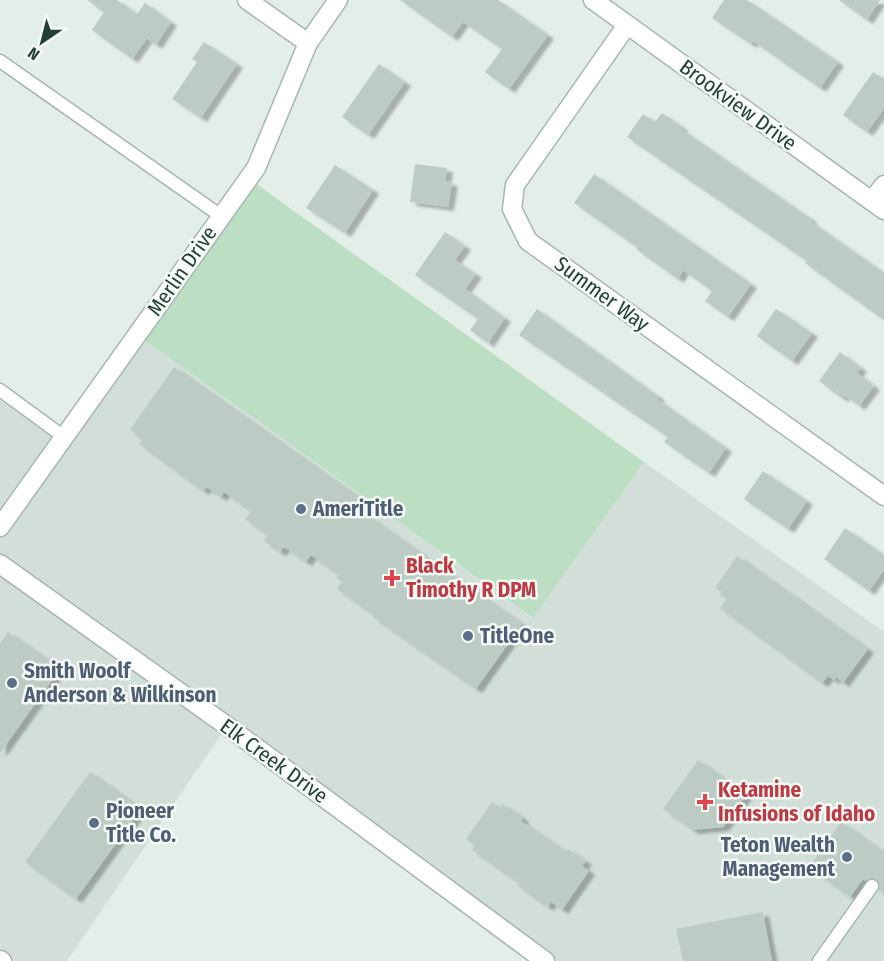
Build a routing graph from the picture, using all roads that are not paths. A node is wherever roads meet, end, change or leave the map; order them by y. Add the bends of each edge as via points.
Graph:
1 (247, 0) edge
2 (338, 0) edge
3 (593, 0) edge
4 (627, 25) junction
5 (308, 43) junction
6 (0, 61) edge
7 (884, 185) edge
8 (878, 205) edge
9 (221, 216) junction
10 (0, 390) edge
11 (64, 437) junction
12 (884, 495) edge
13 (0, 527) edge
14 (0, 564) edge
15 (872, 886) dead end
16 (545, 961) edge
17 (819, 961) edge

1 - 5 street
2 - 5 street, Merlin Drive
3 - 4 street, Brookview Drive
4 - 8 street, Brookview Drive
4 - 12 street, Summer Way via 515,185 512,210 528,241
5 - 9 street, Merlin Drive via 256,168
6 - 9 lane
7 - 8 street
9 - 11 street, Merlin Drive
10 - 11 lane
11 - 13 street, Merlin Drive
14 - 16 street, Elk Creek Drive
15 - 17 lane

